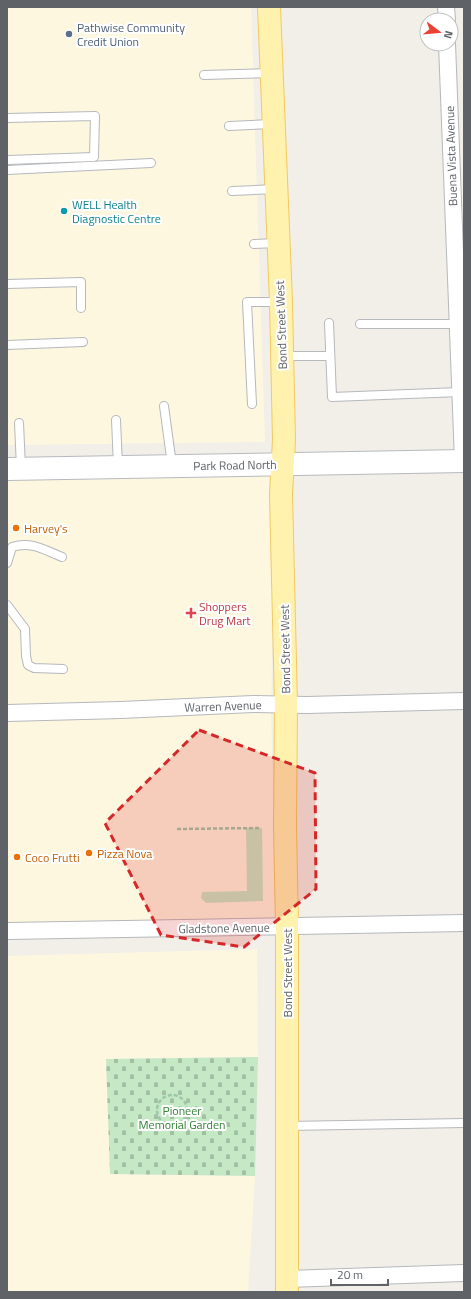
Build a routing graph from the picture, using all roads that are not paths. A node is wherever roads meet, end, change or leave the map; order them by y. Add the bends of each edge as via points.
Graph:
1 (269, 7) edge
2 (447, 52) edge
3 (271, 73) junction
4 (204, 75) dead end
5 (7, 118) edge
6 (273, 124) junction
7 (229, 126) dead end
8 (7, 160) edge
9 (150, 163) dead end
10 (7, 170) edge
11 (275, 188) junction
12 (232, 190) dead end
13 (278, 243) junction
14 (254, 244) dead end
15 (7, 284) edge
16 (281, 302) junction
17 (81, 308) dead end
18 (329, 323) dead end
19 (360, 324) dead end
20 (457, 324) junction
21 (83, 342) dead end
22 (7, 345) edge
23 (282, 356) junction
24 (330, 356) junction
25 (460, 392) junction
26 (252, 404) dead end
27 (164, 406) dead end
28 (116, 420) dead end
29 (19, 423) dead end
30 (463, 461) edge
31 (283, 464) junction
32 (172, 466) junction
33 (118, 467) junction
34 (14, 469) edge
35 (62, 557) dead end
36 (7, 563) edge
37 (7, 605) edge
38 (63, 669) dead end
39 (464, 701) edge
40 (286, 706) junction
41 (7, 712) edge
42 (464, 923) edge
43 (287, 926) junction
44 (7, 932) edge
45 (464, 1123) edge
46 (286, 1126) junction
47 (464, 1273) edge
48 (287, 1285) edge

1 - 3 main road, Bond Street West
2 - 20 street, Buena Vista Avenue
3 - 4 lane
3 - 6 main road, Bond Street West
5 - 8 lane via 95,116 94,157
6 - 7 lane
6 - 11 main road, Bond Street West
9 - 10 lane
11 - 12 lane
11 - 13 main road, Bond Street West
13 - 14 lane
13 - 16 main road, Bond Street West
15 - 17 lane via 80,282
16 - 23 main road, Bond Street West
16 - 26 lane via 247,302
18 - 24 lane
19 - 20 lane
20 - 25 street, Buena Vista Avenue
21 - 22 lane
23 - 24 lane
23 - 31 main road, Bond Street West
24 - 25 lane via 332,397
25 - 30 street, Buena Vista Avenue
27 - 32 lane
28 - 33 lane
29 - 34 lane
30 - 31 main road, Park Road North
31 - 32 main road, Park Road North
31 - 40 main road, Bond Street West
32 - 33 main road, Park Road North
33 - 34 main road, Park Road North
35 - 36 lane via 22,544 12,547
37 - 38 lane via 25,629 28,665 34,668
39 - 40 street, Warren Avenue
40 - 41 street, Warren Avenue via 253,704
40 - 43 main road, Bond Street West
42 - 43 street, Gladstone Avenue
43 - 44 street, Gladstone Avenue
43 - 46 main road, Bond Street West
45 - 46 lane
46 - 48 main road, Bond Street West
47 - 48 street

